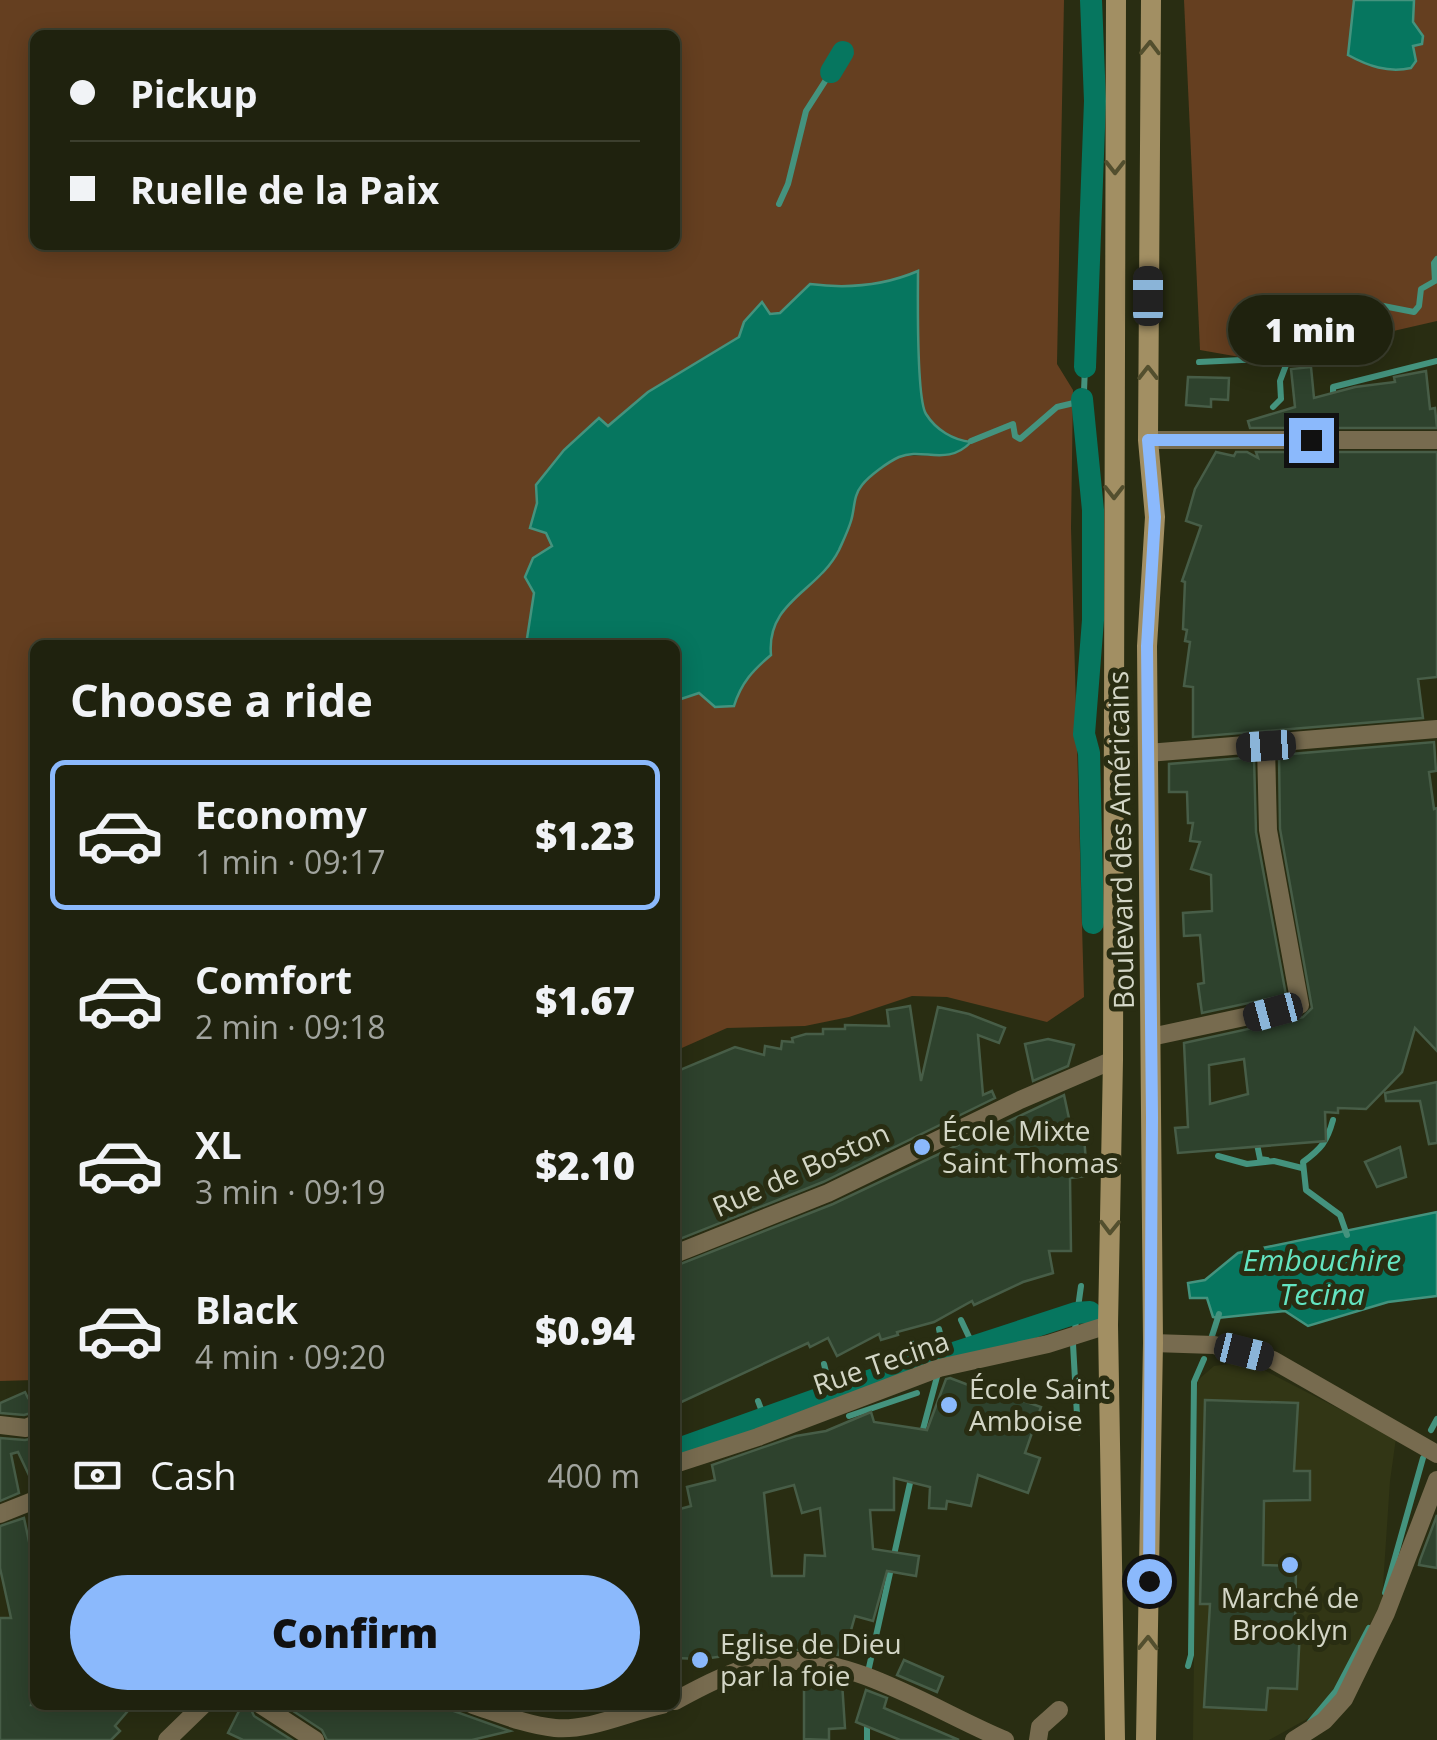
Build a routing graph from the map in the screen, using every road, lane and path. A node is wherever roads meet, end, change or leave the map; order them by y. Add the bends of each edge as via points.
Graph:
1 (1116, 0) edge
2 (1151, 0) edge
3 (1148, 440) junction
4 (1437, 440) edge
5 (1437, 729) edge
6 (1266, 746) junction
7 (1148, 753) junction
8 (1151, 1036) junction
9 (1113, 1060) junction
10 (680, 1252) edge
11 (1108, 1325) junction
12 (1153, 1343) junction
13 (0, 1425) edge
14 (30, 1426) edge
15 (1437, 1454) edge
16 (680, 1462) edge
17 (1437, 1480) edge
18 (30, 1502) edge
19 (0, 1514) edge
20 (680, 1698) edge
21 (198, 1710) edge
22 (266, 1710) edge
23 (489, 1710) edge
24 (643, 1710) edge
25 (1059, 1710) dead end
26 (292, 1734) edge
27 (167, 1740) edge
28 (315, 1740) edge
29 (1005, 1740) edge
30 (1038, 1740) edge
31 (1114, 1740) edge
32 (1146, 1740) edge
33 (1294, 1740) edge

1 -> 9 main road, Boulevard des Américains
3 -> 2 main road, Boulevard des Américains
3 - 4 street
3 - 7 main road, Boulevard des Américains via 1155,517
5 - 6 street
6 - 7 street
6 - 8 street via 1268,830 1300,1004
7 - 8 main road, Boulevard des Américains
8 - 12 main road, Boulevard des Américains
9 - 10 street, Rue de Boston via 828,1193
9 -> 11 main road, Boulevard des Américains
11 - 16 street, Rue Tecina via 939,1368
11 - 31 main road, Boulevard des Américains
12 - 15 street via 1214,1345 1274,1360
32 -> 12 main road, Boulevard des Américains
13 - 14 street
17 - 33 street via 1386,1613 1344,1699
18 - 19 street
20 - 29 street via 750,1669 808,1661 866,1677
21 - 27 street
22 - 26 street
23 - 24 street via 557,1728
25 - 30 street via 1040,1727
26 - 28 street

